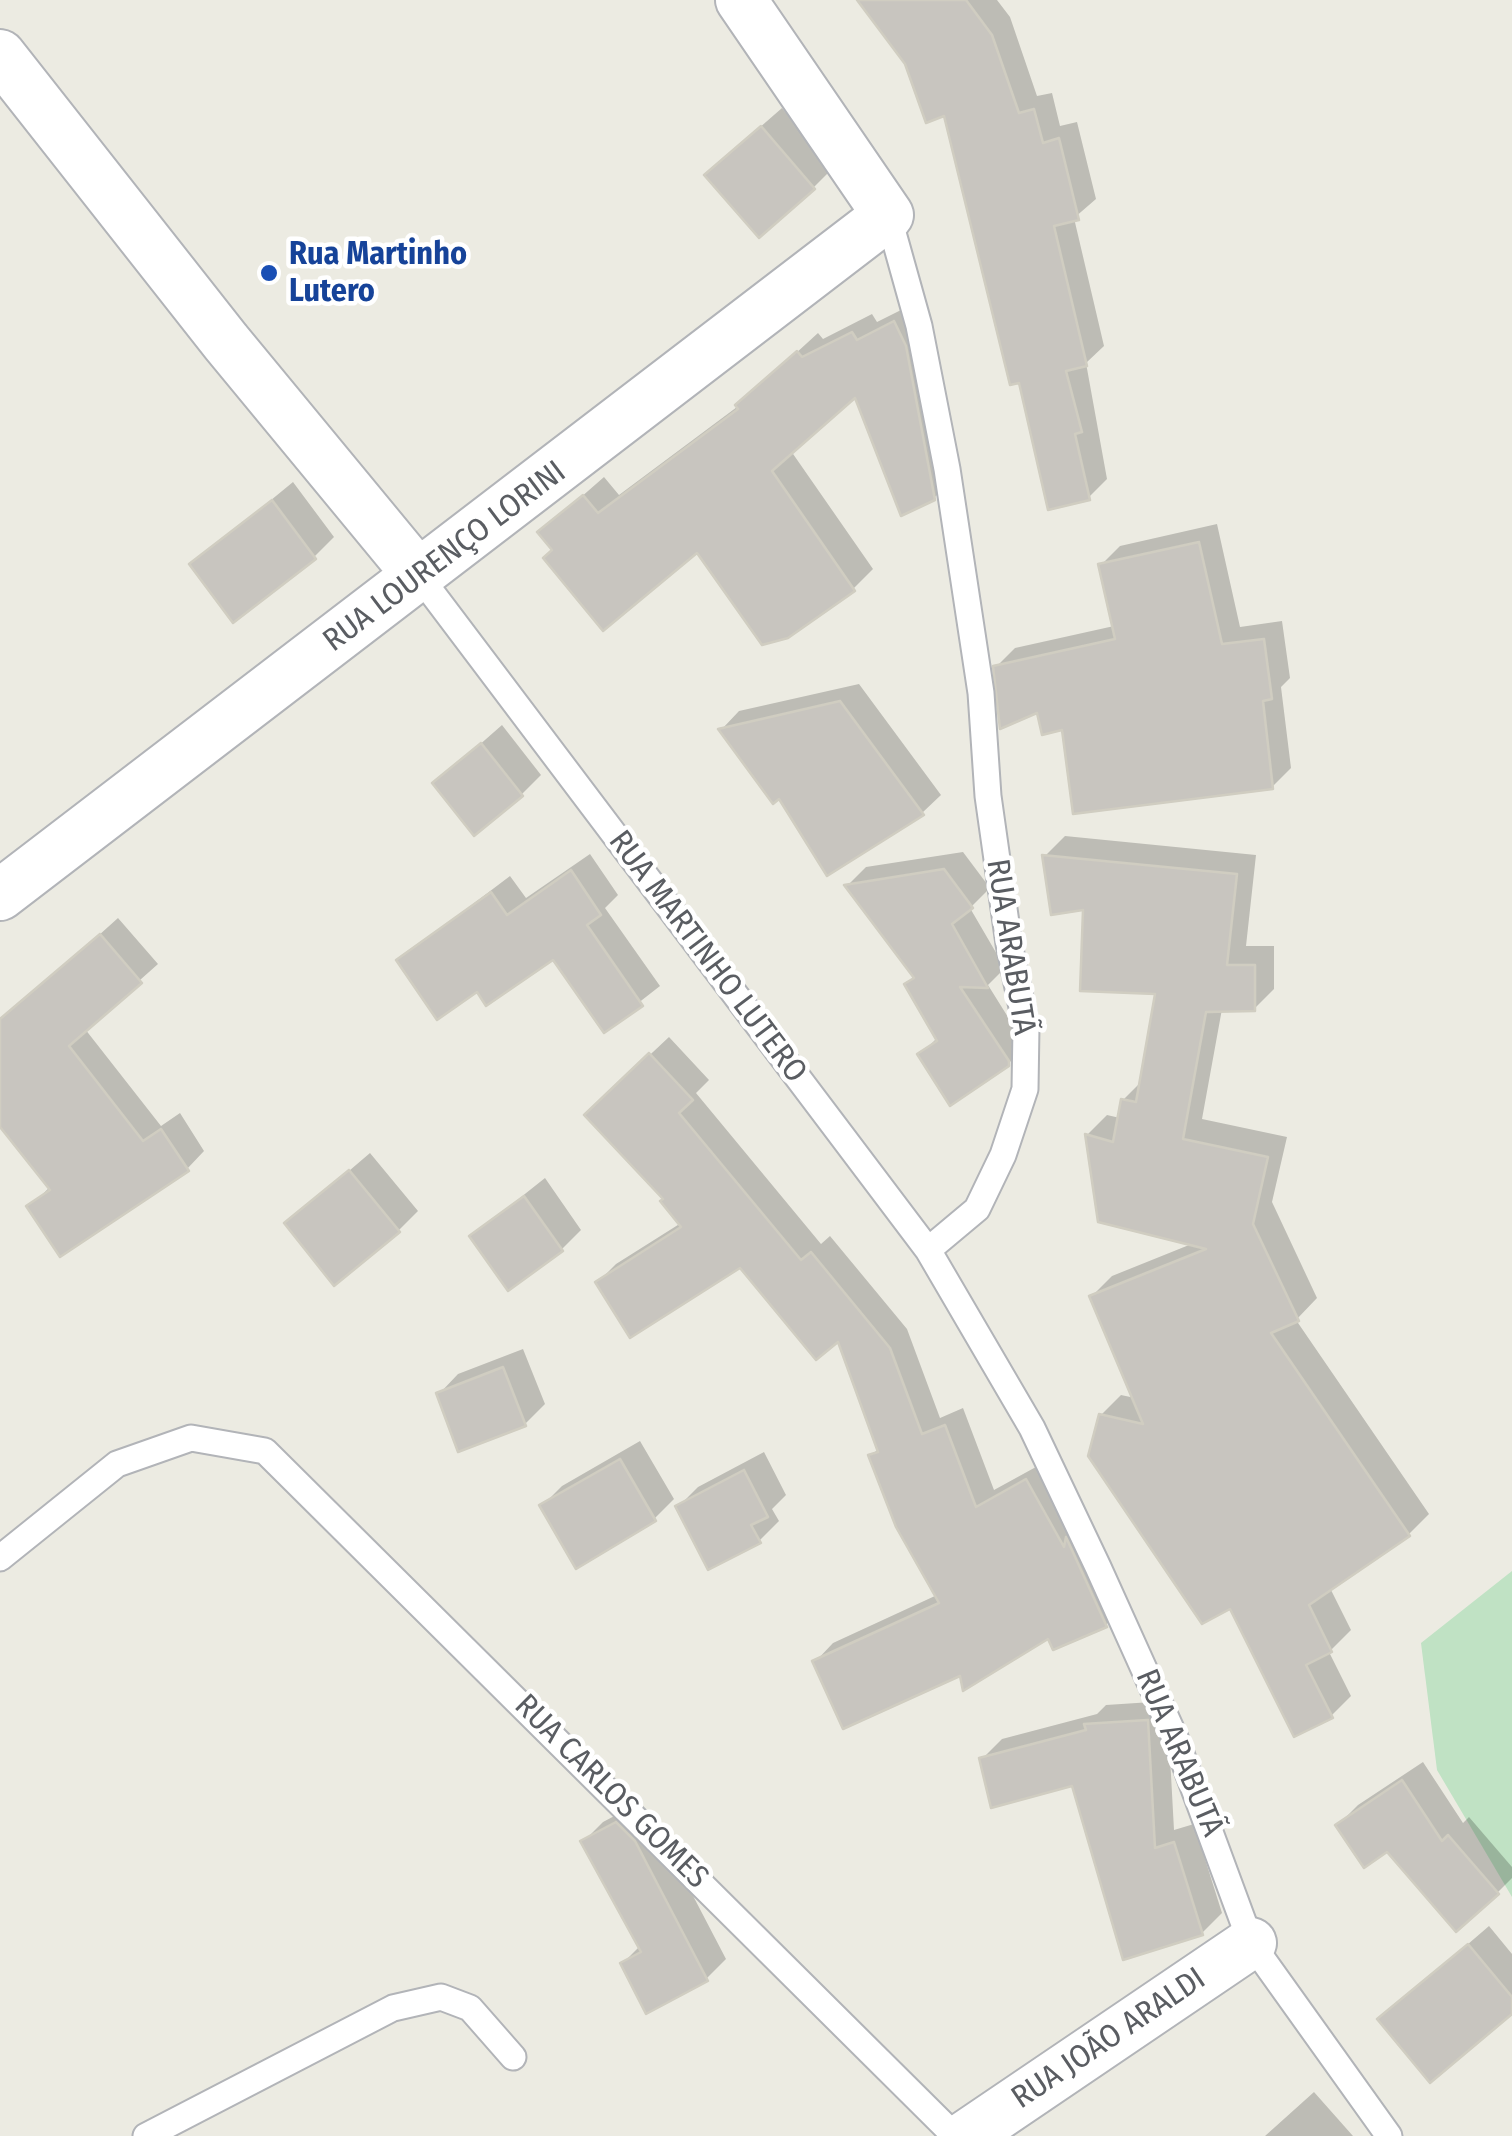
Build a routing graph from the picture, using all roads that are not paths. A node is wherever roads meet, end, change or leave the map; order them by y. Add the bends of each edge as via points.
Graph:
1 (741, 0) edge
2 (0, 56) edge
3 (888, 215) junction
4 (420, 577) junction
5 (0, 895) edge
6 (928, 1250) junction
7 (0, 1558) edge
8 (1251, 1943) junction
9 (513, 2057) dead end
10 (146, 2136) edge
11 (954, 2136) edge
12 (966, 2136) edge
13 (1389, 2136) edge

1 - 3 street
2 - 4 street, RUA MARTINHO LUTERO
3 - 4 street, RUA LOURENÇO LORINI
3 - 6 lane, RUA ARABUTÃ via 919,326 947,469 981,693 988,796 1026,1027 1025,1089 1002,1155 977,1208
4 - 5 street, RUA LOURENÇO LORINI
4 - 6 lane, RUA MARTINHO LUTERO
6 - 8 lane, RUA ARABUTÃ via 1032,1428 1098,1567 1176,1740
7 - 11 lane, RUA CARLOS GOMES via 117,1464 191,1438 265,1451
8 - 12 street, RUA JOÃO ARALDI
8 - 13 lane
9 - 10 lane via 470,2008 441,1996 393,2008

